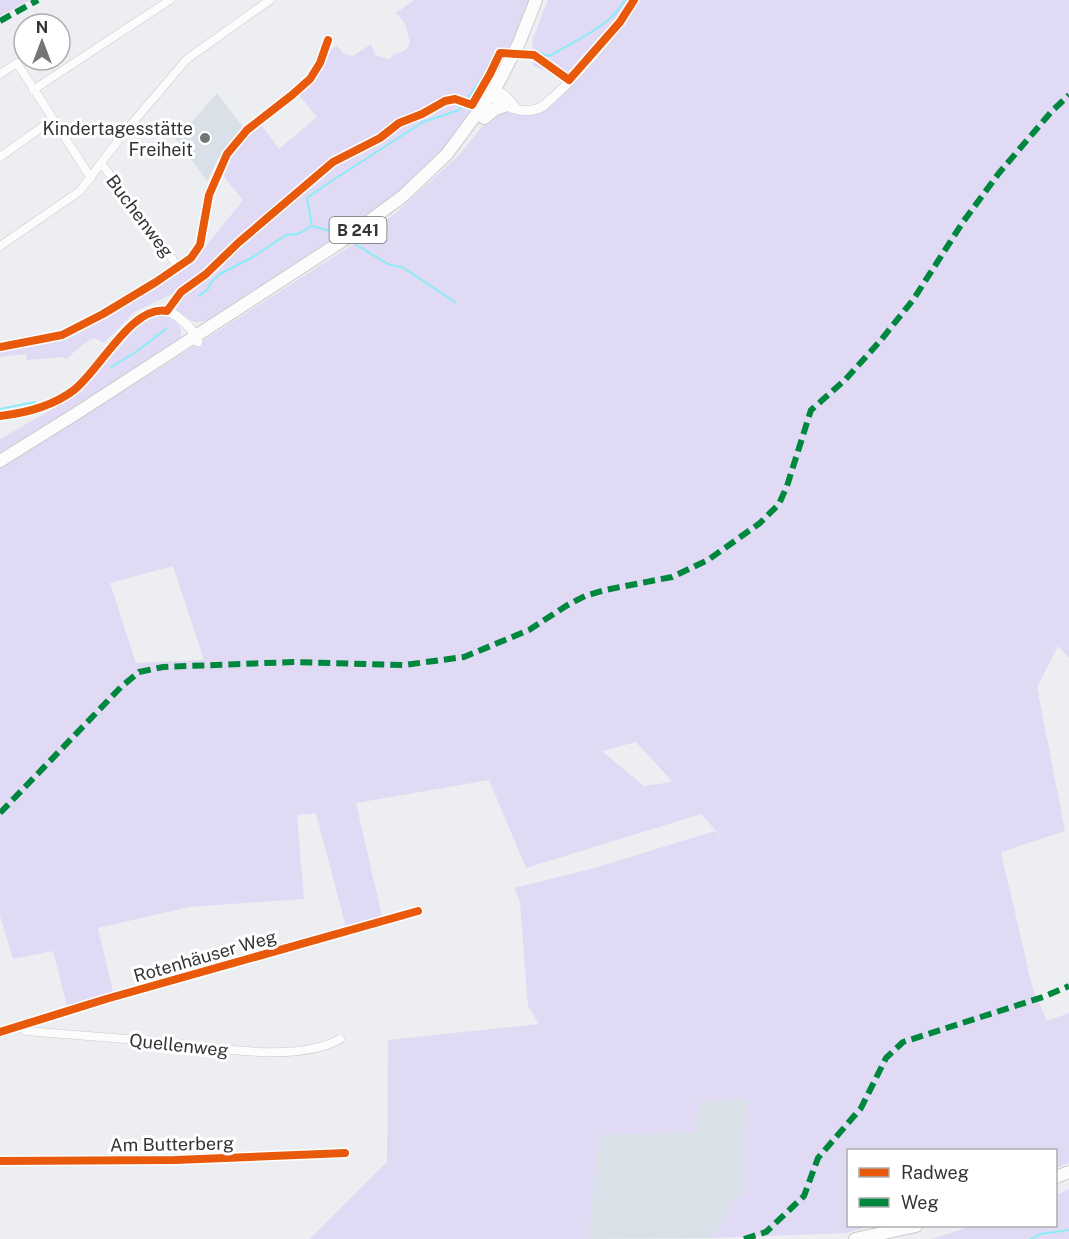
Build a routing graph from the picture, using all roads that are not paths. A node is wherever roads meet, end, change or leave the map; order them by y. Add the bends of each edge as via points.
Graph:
1 (170, 0) edge
2 (270, 0) edge
3 (536, 0) edge
4 (544, 0) edge
5 (634, 0) edge
6 (328, 40) dead end
7 (0, 74) edge
8 (33, 90) junction
9 (500, 98) junction
10 (52, 120) junction
11 (0, 157) edge
12 (101, 164) junction
13 (91, 178) junction
14 (0, 246) edge
15 (179, 268) junction
16 (196, 339) junction
17 (0, 347) edge
18 (0, 416) edge
19 (0, 461) edge
20 (418, 911) dead end
21 (19, 1026) junction
22 (0, 1032) edge
23 (340, 1039) dead end
24 (345, 1153) dead end
25 (0, 1161) edge
26 (911, 1227) edge
27 (855, 1239) edge

1 - 8 street
2 - 12 street via 187,59
3 - 9 main road, B 241
4 - 9 main road, B 241
5 - 9 street via 607,38 547,103 525,111
6 - 15 street via 310,79 248,130 226,154 211,190 199,247
7 - 8 street via 17,63
8 - 10 street
9 - 16 main road, B 241 via 403,196
9 - 16 main road, B 241 via 451,157 390,214
10 - 11 street
10 - 13 street
12 - 13 street
12 - 15 street, Buchenweg
13 - 14 street via 80,191
15 - 17 street via 62,335
16 - 18 street via 192,328 183,321 165,310 154,310 128,329 72,391 36,409
16 - 19 main road, B 241 via 118,392
20 - 21 street, Rotenhäuser Weg
21 - 22 street, Rotenhäuser Weg
21 - 23 street, Quellenweg via 26,1031 235,1050 294,1051
24 - 25 street, Am Butterberg via 175,1160
26 - 27 main road

